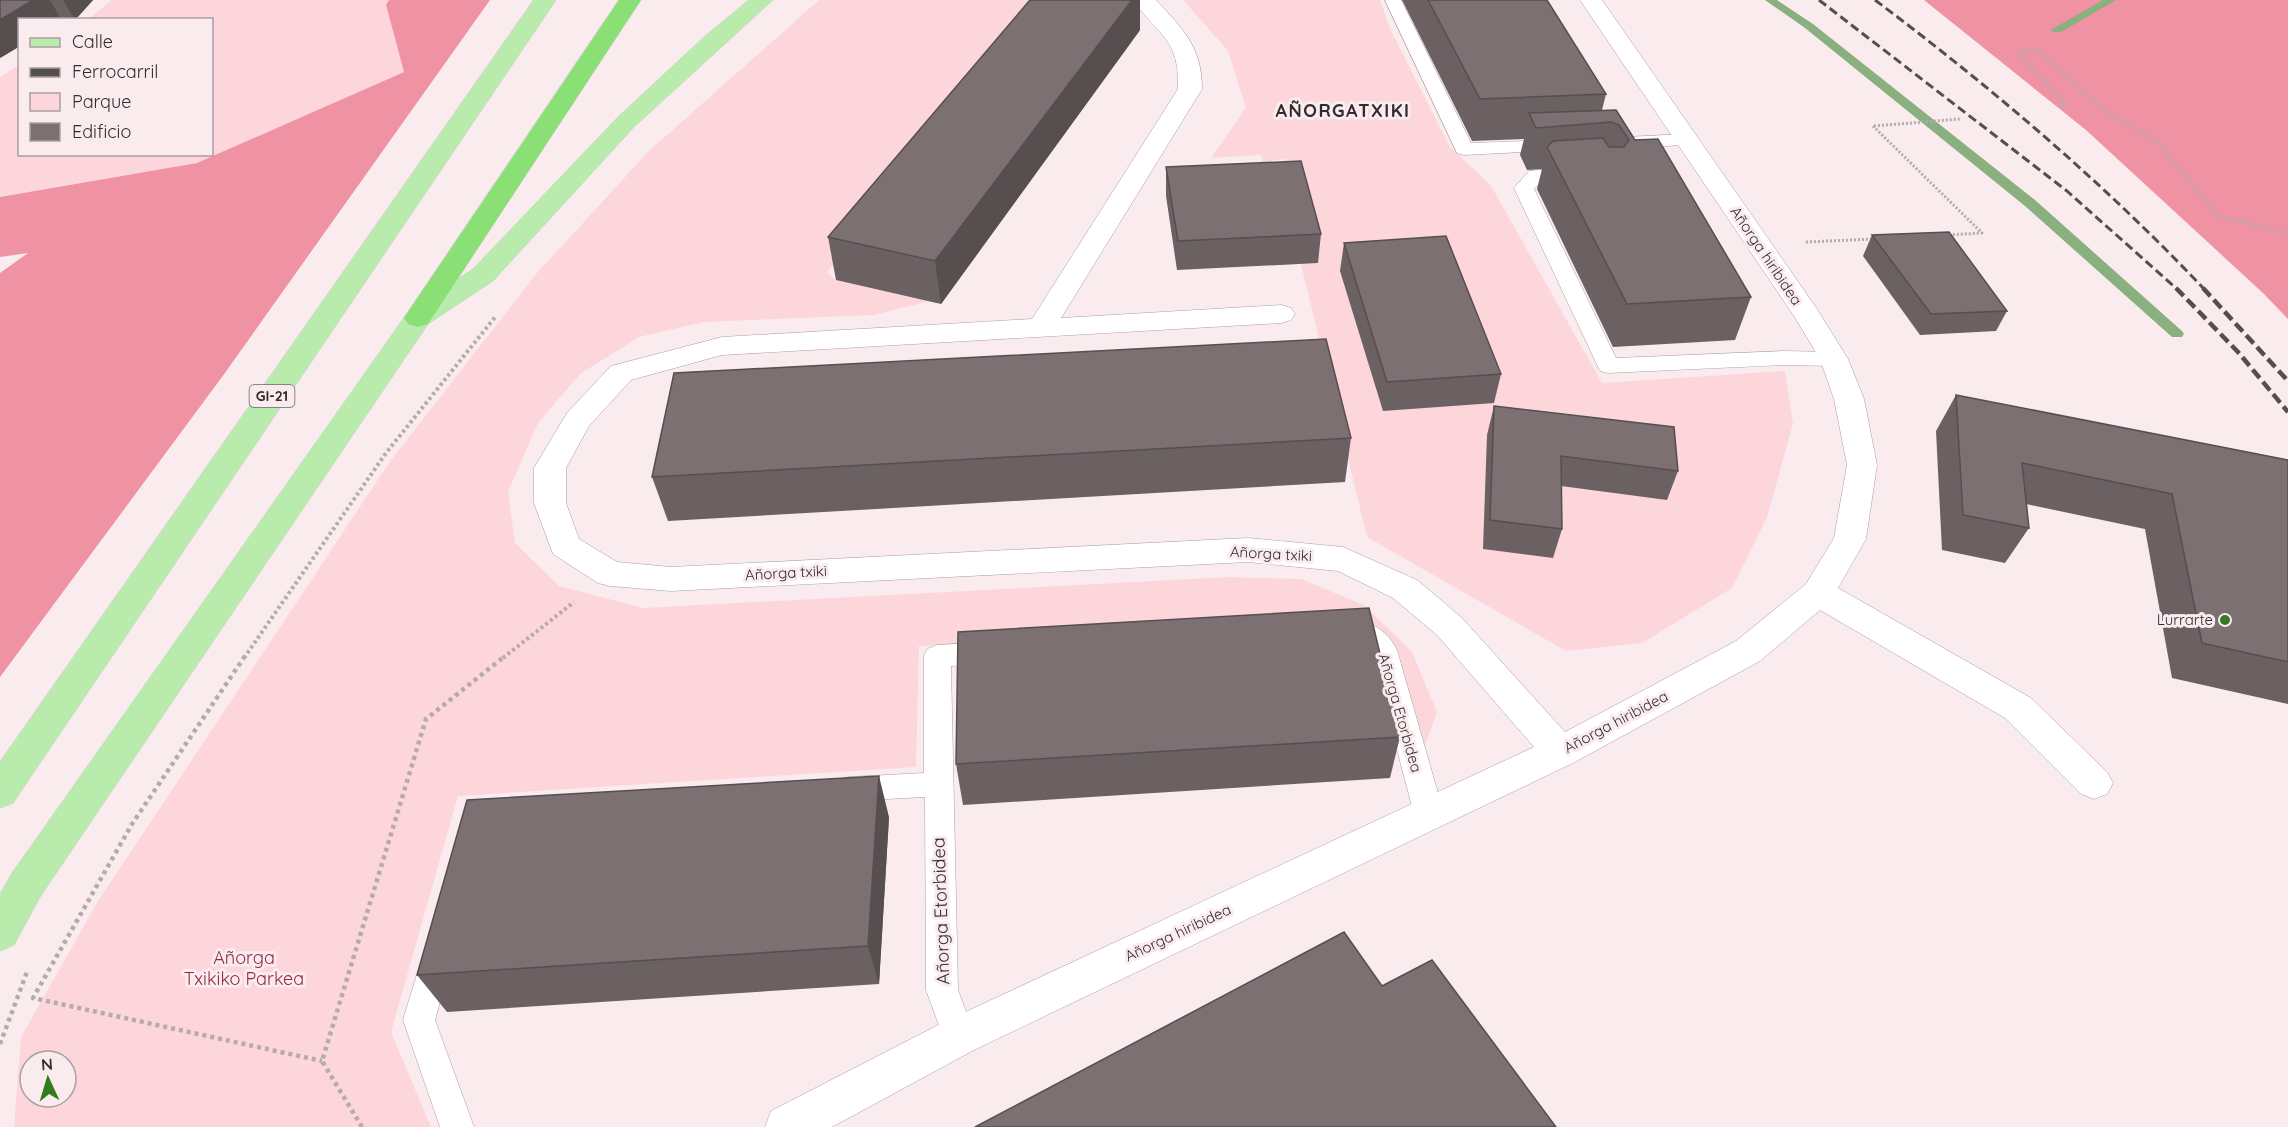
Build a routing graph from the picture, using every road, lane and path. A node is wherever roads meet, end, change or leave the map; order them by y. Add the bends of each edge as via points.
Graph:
1 (545, 0) edge
2 (630, 0) edge
3 (762, 0) edge
4 (1144, 0) edge
5 (1393, 0) edge
6 (1592, 0) edge
7 (2058, 105) dead end
8 (1960, 118) dead end
9 (1687, 140) junction
10 (1610, 144) edge
11 (1577, 145) edge
12 (1599, 172) edge
13 (2288, 233) edge
14 (1947, 235) edge
15 (1876, 238) edge
16 (1758, 244) junction
17 (503, 307) dead end
18 (1281, 314) dead end
19 (418, 318) junction
20 (1041, 328) junction
21 (1834, 359) junction
22 (610, 574) junction
23 (1818, 593) junction
24 (1318, 635) edge
25 (1021, 651) edge
26 (1560, 752) junction
27 (2094, 783) dead end
28 (938, 784) junction
29 (819, 791) edge
30 (0, 792) edge
31 (1429, 814) junction
32 (444, 928) edge
33 (0, 932) edge
34 (29, 967) dead end
35 (959, 1036) junction
36 (0, 1044) edge
37 (322, 1061) junction
38 (362, 1127) edge
39 (457, 1127) edge
40 (787, 1127) edge

1 - 30 main road, GI-21
2 - 19 highway
3 - 19 main road via 627,122 483,275
4 - 20 street via 1184,44 1192,70 1190,89
5 - 11 lane via 1464,149
6 - 9 street, Añorga hiribidea
7 - 13 path via 2066,105 2018,52 2039,51 2101,108 2160,144 2218,216
8 - 14 path via 1874,126 1982,233
9 - 10 lane
9 - 16 street, Añorga hiribidea
12 - 21 lane via 1536,175 1524,188 1608,366
15 - 16 path
16 - 21 street, Añorga hiribidea
17 - 37 path via 386,453 232,675 132,824 33,998
18 - 20 street, Añorga txiki
19 - 33 main road via 26,885
20 - 22 street, Añorga txiki via 722,346 621,373 578,420 550,468 550,503 565,546
21 - 23 street, Añorga hiribidea via 1849,399 1862,465 1850,539
22 - 26 street, Añorga txiki via 671,579 1248,550 1343,559 1405,589 1449,626
22 - 37 path via 426,719
23 - 26 street, Añorga hiribidea via 1748,651
23 - 27 street via 2018,708
24 - 31 lane, Añorga Etorbidea via 1365,632 1384,650
25 - 28 lane, Añorga Etorbidea via 938,656
26 - 31 street, Añorga hiribidea
28 - 29 lane
28 - 35 lane, Añorga Etorbidea via 942,990
31 - 35 street, Añorga hiribidea
32 - 39 lane via 419,1020
34 - 36 path
35 - 40 street, Añorga hiribidea
37 - 38 path

